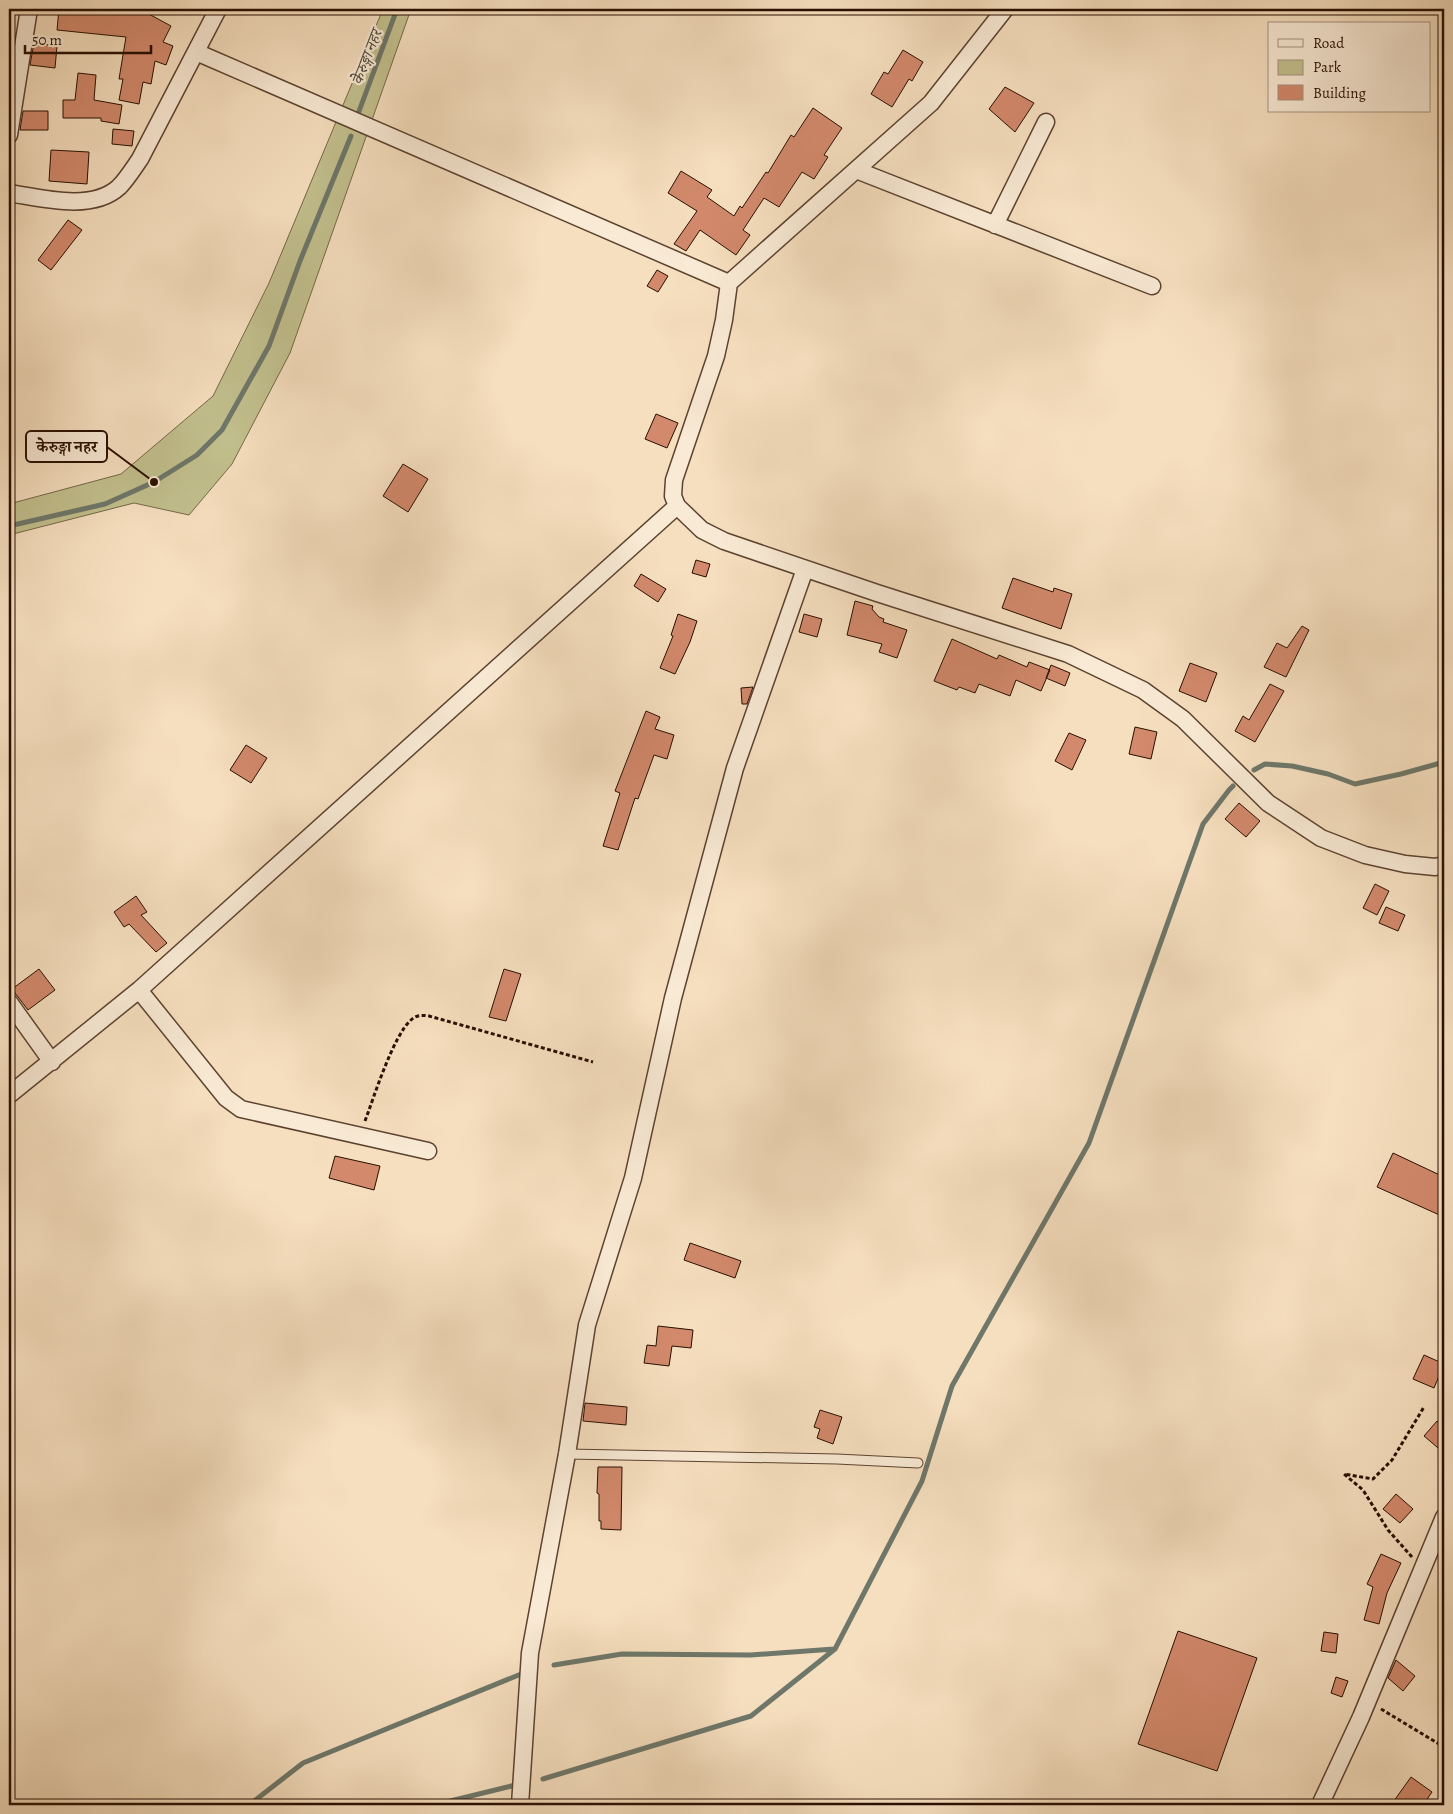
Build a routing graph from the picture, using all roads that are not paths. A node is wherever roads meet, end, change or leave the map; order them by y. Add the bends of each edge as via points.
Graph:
1 (29, 9) edge
2 (218, 9) edge
3 (1005, 9) edge
4 (196, 52) junction
5 (1046, 122) dead end
6 (9, 135) edge
7 (856, 170) junction
8 (9, 193) edge
9 (995, 225) junction
10 (729, 283) junction
11 (1152, 286) dead end
12 (677, 506) junction
13 (805, 569) junction
14 (1444, 865) edge
15 (139, 990) junction
16 (9, 1002) edge
17 (52, 1062) junction
18 (9, 1095) edge
19 (428, 1151) dead end
20 (567, 1454) junction
21 (918, 1463) dead end
22 (1444, 1517) edge
23 (520, 1805) edge
24 (1320, 1805) edge

1 - 6 street
2 - 4 street
3 - 7 street via 931,103
4 - 8 street via 140,159 118,188 104,197 70,202
4 - 10 street
5 - 9 street
7 - 9 street
7 - 10 street
9 - 11 street
10 - 12 street via 716,356 674,480 673,496
12 - 13 street via 702,530 724,541
12 - 15 street
13 - 14 street via 1068,654 1143,690 1183,719 1268,803 1321,838 1365,855 1405,864
13 - 20 street via 736,768 678,979 633,1178 587,1325
15 - 17 street
15 - 19 street via 226,1098 241,1109
16 - 17 street
17 - 18 street
20 - 21 lane
20 - 23 street via 530,1653
22 - 24 street via 1368,1701

